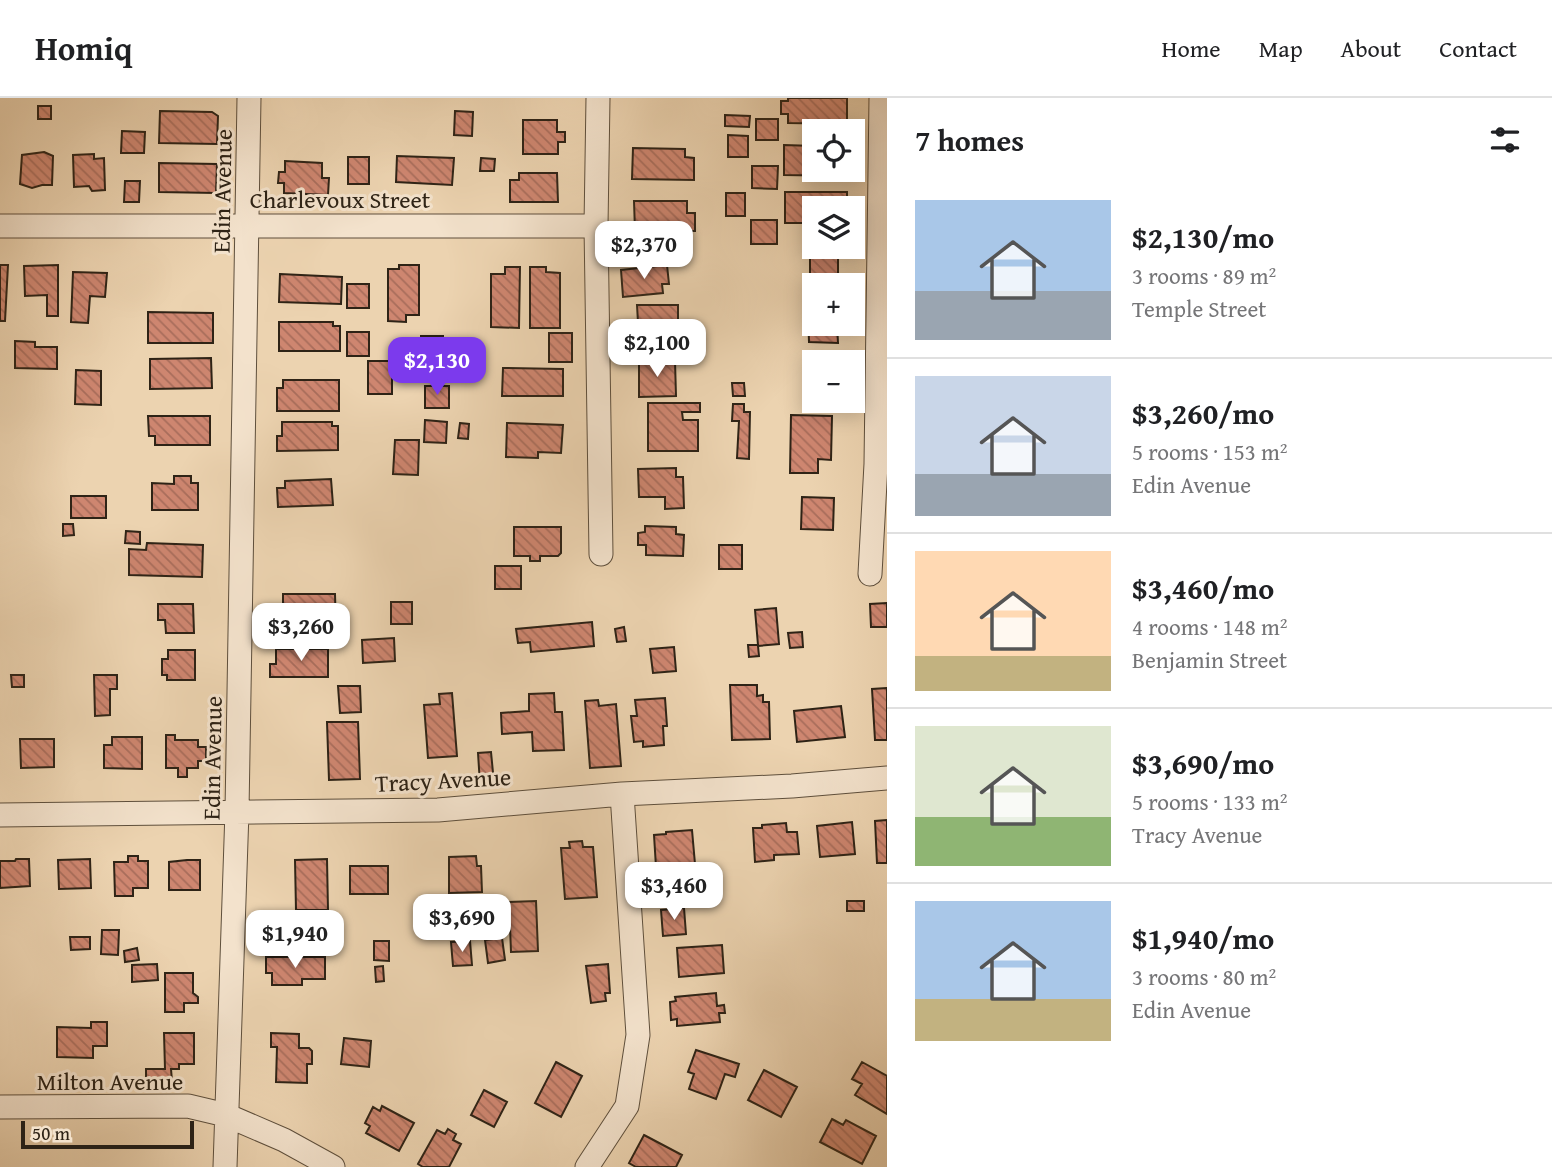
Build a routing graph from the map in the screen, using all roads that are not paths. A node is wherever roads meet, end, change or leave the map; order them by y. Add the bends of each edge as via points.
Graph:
1 (250, 98) edge
2 (598, 98) edge
3 (881, 98) edge
4 (884, 201) edge
5 (248, 225) junction
6 (0, 226) edge
7 (596, 226) junction
8 (882, 464) edge
9 (600, 554) dead end
10 (870, 574) dead end
11 (887, 778) edge
12 (622, 794) junction
13 (237, 811) junction
14 (0, 815) edge
15 (0, 1107) edge
16 (226, 1115) junction
17 (225, 1167) edge
18 (333, 1167) edge
19 (587, 1167) edge

1 - 5 street, Edin Avenue
2 - 7 street
3 - 4 street
4 - 8 street
5 - 6 street, Charlevoux Street
5 - 7 street, Charlevoux Street
5 - 13 street, Edin Avenue
7 - 9 street
8 - 10 street
11 - 12 street, Tracy Avenue
12 - 13 street, Tracy Avenue via 438,810
12 - 19 street via 638,1035 627,1105
13 - 14 street, Tracy Avenue
13 - 16 street, Edin Avenue
15 - 16 street, Milton Avenue via 188,1106
16 - 17 street, Edin Avenue
16 - 18 street, Milton Avenue

